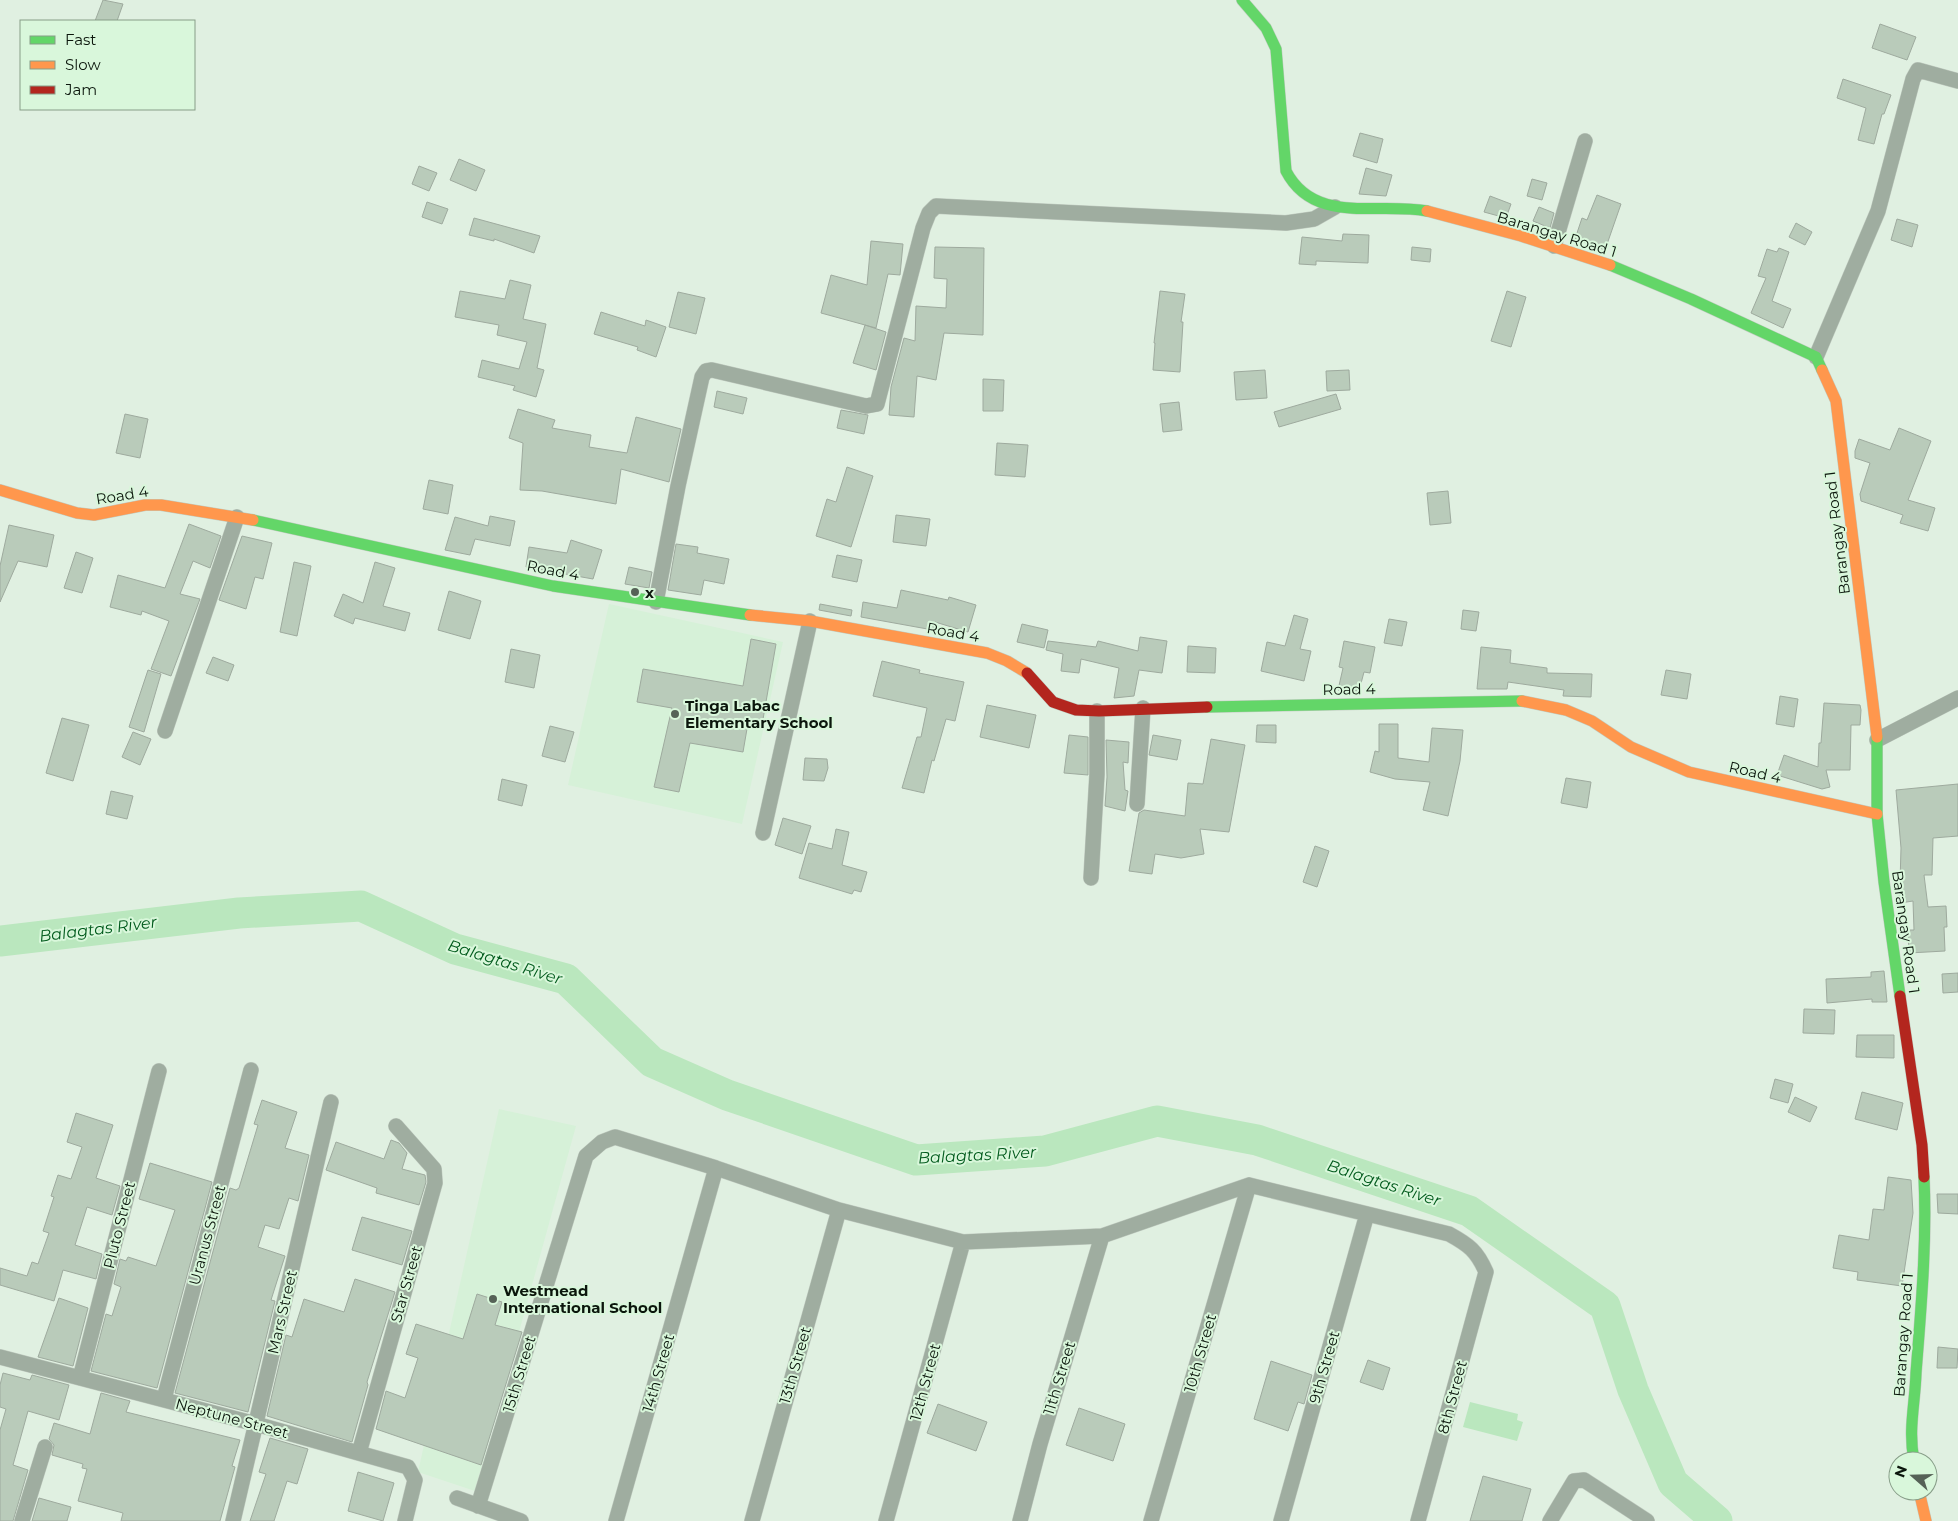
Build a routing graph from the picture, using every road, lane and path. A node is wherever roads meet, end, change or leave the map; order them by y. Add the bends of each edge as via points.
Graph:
1 (1242, 0) edge
2 (1958, 81) edge
3 (1585, 141) dead end
4 (1335, 207) junction
5 (1554, 246) junction
6 (1816, 357) junction
7 (0, 490) edge
8 (237, 517) junction
9 (656, 602) junction
10 (810, 621) junction
11 (1958, 698) edge
12 (1143, 708) junction
13 (1097, 711) junction
14 (165, 732) dead end
15 (1877, 740) junction
16 (1137, 804) dead end
17 (1876, 814) junction
18 (763, 833) dead end
19 (1092, 878) dead end
20 (251, 1070) dead end
21 (159, 1071) dead end
22 (331, 1102) dead end
23 (396, 1126) dead end
24 (716, 1168) junction
25 (1249, 1185) junction
26 (839, 1210) junction
27 (1367, 1214) junction
28 (1102, 1236) junction
29 (963, 1242) junction
30 (0, 1357) edge
31 (80, 1378) junction
32 (164, 1399) junction
33 (256, 1424) junction
34 (45, 1447) dead end
35 (1912, 1451) edge
36 (359, 1453) junction
37 (457, 1498) dead end
38 (1921, 1501) edge
39 (478, 1506) junction
40 (22, 1521) edge
41 (233, 1521) edge
42 (405, 1521) edge
43 (521, 1521) edge
44 (616, 1521) edge
45 (752, 1521) edge
46 (886, 1521) edge
47 (1020, 1521) edge
48 (1151, 1521) edge
49 (1281, 1521) edge
50 (1418, 1521) edge
51 (1550, 1521) edge
52 (1647, 1521) edge
53 (1926, 1521) edge

1 - 4 street, Barangay Road 1 via 1266,28 1276,49 1286,171 1295,188 1306,197
2 - 6 street via 1918,70 1913,79 1878,211
3 - 5 street
4 - 5 street, Barangay Road 1 via 1424,210
4 - 9 street via 1314,219 1286,223 936,206 923,228 877,404 866,406 706,371 678,486
5 - 6 street, Barangay Road 1 via 1616,267
6 - 15 street, Barangay Road 1 via 1836,401
7 - 8 street, Road 4 via 94,516 145,505 161,505
8 - 9 street, Road 4 via 553,586
8 - 14 street
9 - 10 street, Road 4
10 - 13 street, Road 4 via 987,653 1014,662 1036,680 1054,703
10 - 18 street
11 - 15 street
12 - 13 street, Road 4
12 - 16 street
12 - 17 street, Road 4 via 1520,701 1566,710 1592,721 1631,748 1689,772
13 - 19 street
15 - 17 street, Barangay Road 1
17 - 35 street, Barangay Road 1 via 1922,1145 1926,1220 1910,1438
20 - 32 street, Uranus Street
21 - 31 street, Pluto Street
22 - 33 street, Mars Street
23 - 36 street, Star Street via 434,1169 435,1183
24 - 26 street
24 - 39 street, 15th Street via 615,1137 602,1142 586,1156
24 - 44 street, 14th Street
25 - 27 street
25 - 28 street
25 - 48 street, 10th Street
26 - 29 street
26 - 45 street, 13th Street
27 - 49 street, 9th Street
27 - 50 street, 8th Street via 1449,1234 1467,1244 1479,1256 1486,1272
28 - 29 street
28 - 47 street, 11th Street
29 - 46 street, 12th Street
30 - 31 street, Neptune Street
31 - 32 street, Neptune Street
32 - 33 street, Neptune Street
33 - 36 street, Neptune Street
33 - 41 street, Mars Street
34 - 40 street
36 - 42 street, Neptune Street via 408,1467 415,1480
37 - 39 street
38 - 53 street
39 - 43 street
51 - 52 street via 1574,1481 1584,1480

